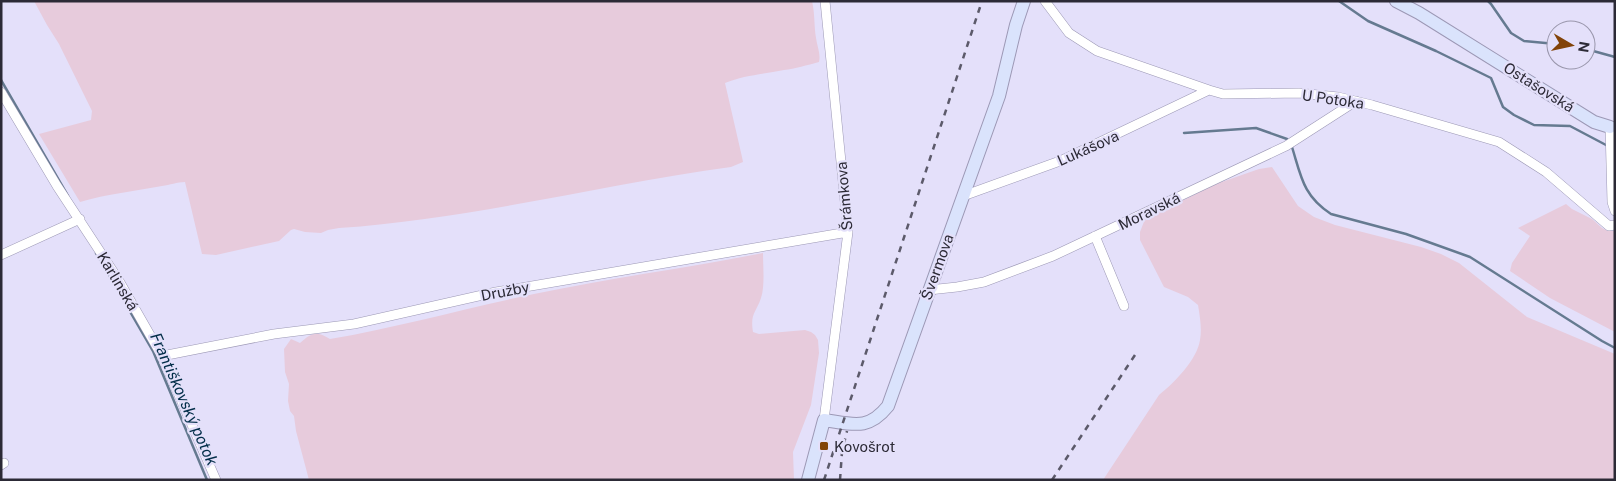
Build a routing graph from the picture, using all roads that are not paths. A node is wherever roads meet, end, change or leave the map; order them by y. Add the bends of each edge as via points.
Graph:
1 (825, 1) edge
2 (1024, 1) edge
3 (1045, 1) edge
4 (1396, 1) edge
5 (1209, 90) junction
6 (1, 92) edge
7 (1356, 101) junction
8 (1613, 126) edge
9 (963, 196) junction
10 (1615, 210) edge
11 (80, 219) junction
12 (1615, 225) edge
13 (848, 232) junction
14 (1095, 236) junction
15 (1, 255) edge
16 (929, 290) junction
17 (1124, 306) dead end
18 (162, 356) junction
19 (824, 420) junction
20 (216, 480) edge
21 (808, 480) edge

1 - 13 street, Šrámkova
2 - 9 street, Švermova via 999,96
3 - 5 street, U Potoka via 1069,33 1097,51
4 - 8 street, Ostašovská via 1594,122
5 - 7 street, U Potoka via 1223,94 1299,93
5 - 9 street, Lukášova via 1060,161
6 - 11 street, Karlinská
7 - 12 street, U Potoka via 1499,142 1546,172 1609,226
7 - 14 street, Moravská via 1286,146
8 - 10 street, Ostašovská via 1612,202
9 - 16 street, Švermova
11 - 15 street
11 - 18 street, Karlinská
13 - 18 street, Družby via 505,290 354,324 274,334
13 - 19 street, Šrámkova
14 - 16 street, Moravská via 984,282
14 - 17 street
16 - 19 street, Švermova via 888,406 877,418 858,424
18 - 20 street, Karlinská
19 - 21 street

